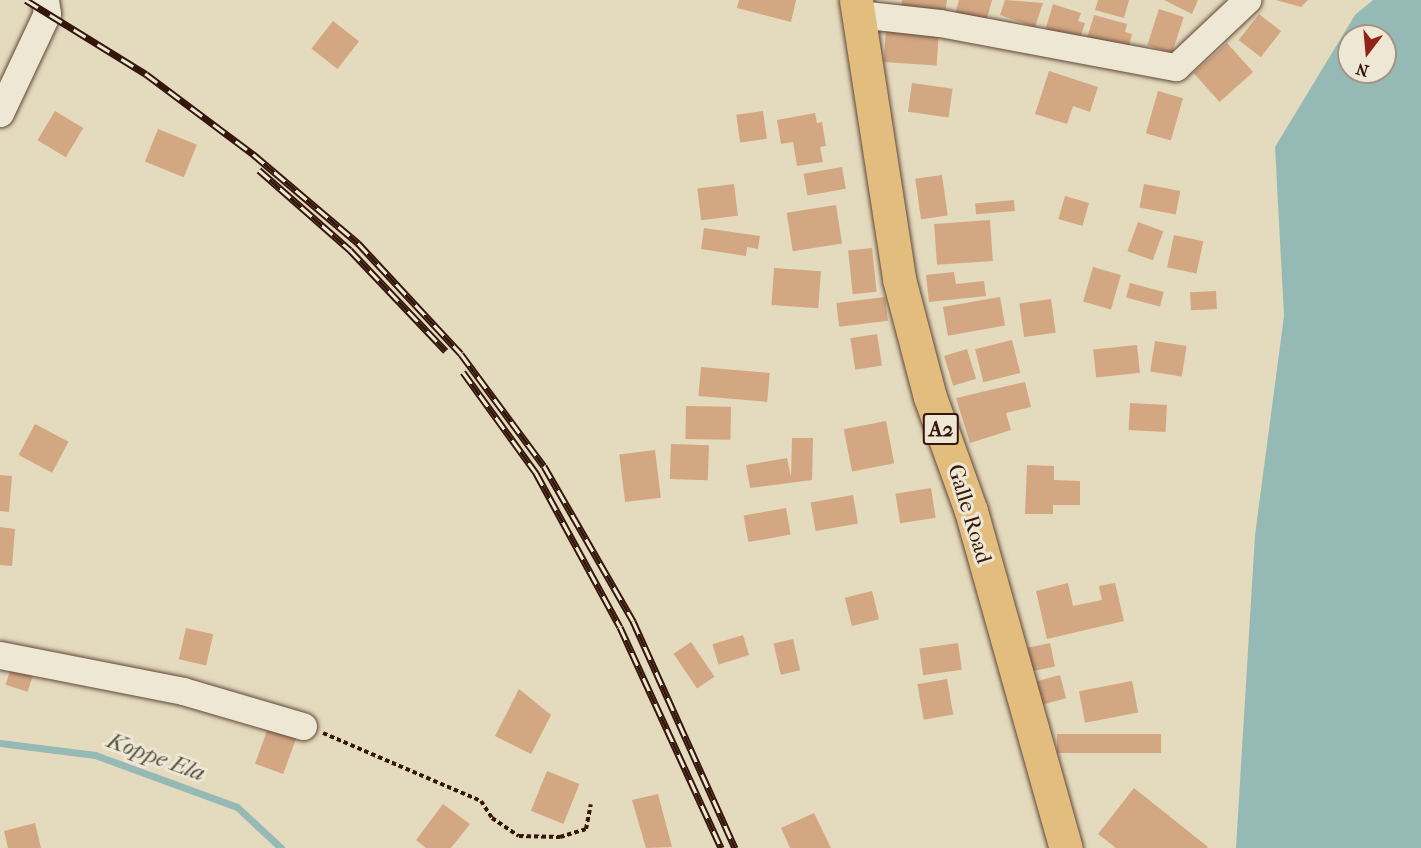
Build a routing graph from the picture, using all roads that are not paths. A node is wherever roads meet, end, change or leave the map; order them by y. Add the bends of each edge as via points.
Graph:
1 (45, 0) edge
2 (1247, 0) edge
3 (857, 7) edge
4 (0, 113) edge
5 (0, 655) edge
6 (303, 726) road end
7 (1066, 848) edge

1 - 4 street via 47,13
2 - 3 street via 1176,67
3 - 7 highway, Galle Road / A2 via 899,279 930,397 971,511
5 - 6 street via 183,692

